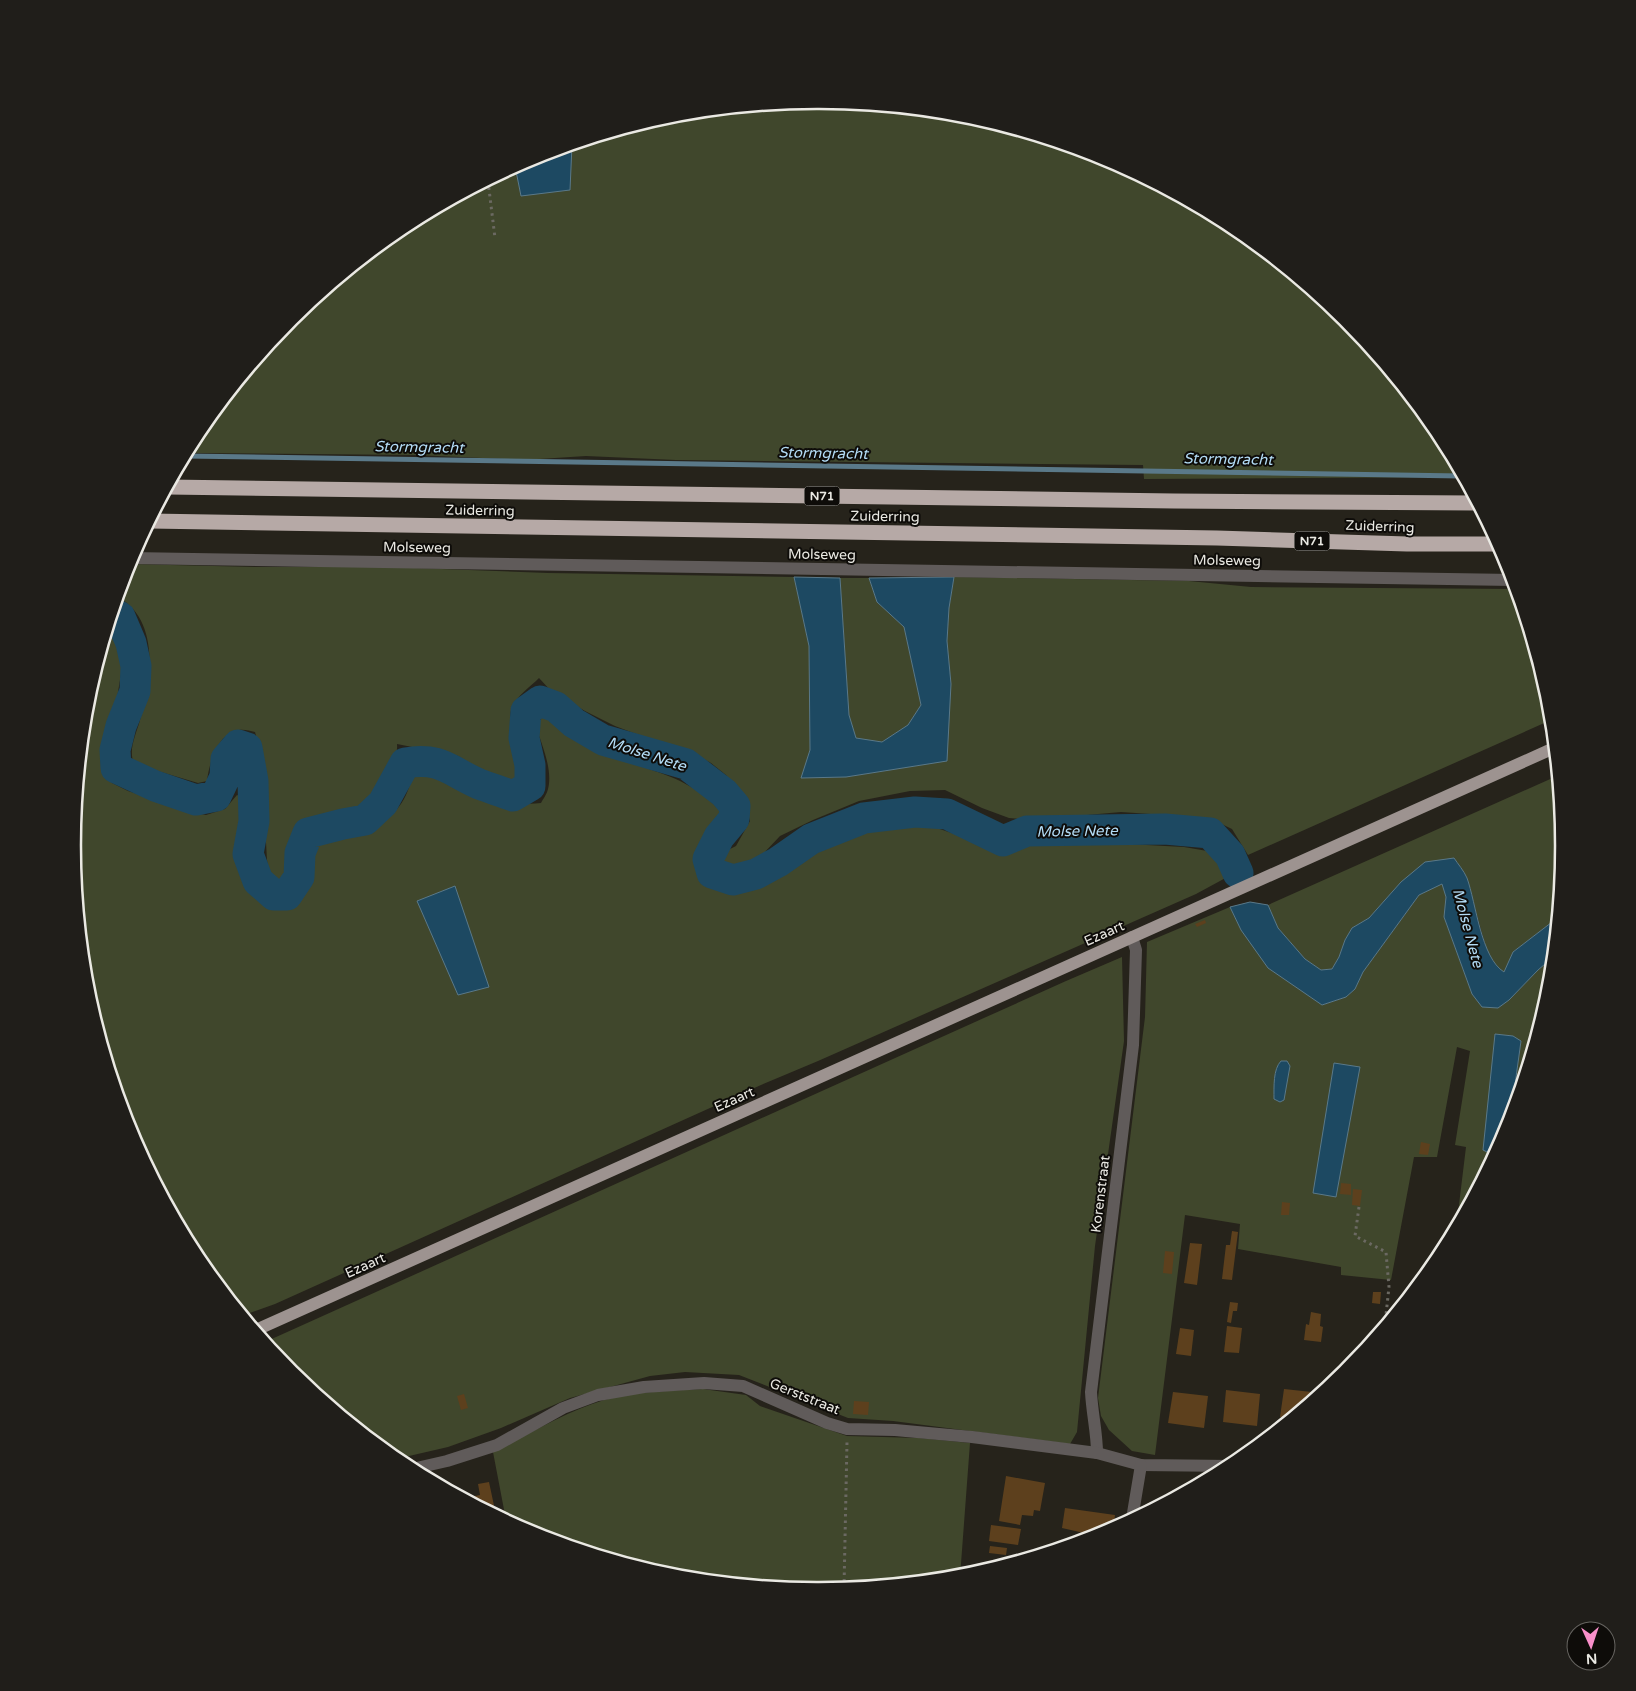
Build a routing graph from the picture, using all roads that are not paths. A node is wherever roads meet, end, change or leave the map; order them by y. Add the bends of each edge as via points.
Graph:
1 (175, 487) edge
2 (1470, 503) edge
3 (157, 521) edge
4 (1490, 544) edge
5 (140, 558) edge
6 (1505, 580) edge
7 (1548, 751) edge
8 (1132, 937) junction
9 (261, 1328) edge
10 (1097, 1453) junction
11 (1141, 1465) junction
12 (1215, 1466) edge
13 (423, 1467) edge
14 (1133, 1511) edge

1 - 2 highway, Zuiderring / N71
3 - 4 highway, Zuiderring / N71
5 - 6 street, Molseweg
7 - 8 main road, Ezaart
8 - 9 main road, Ezaart
8 - 10 street, Korenstraat via 1136,950 1133,1045 1091,1392
10 - 11 street, Gerststraat
10 - 13 street, Gerststraat via 972,1437 847,1429 743,1386 704,1383 644,1387 598,1395 563,1408 497,1445
11 - 12 street, Gerststraat
11 - 14 street

